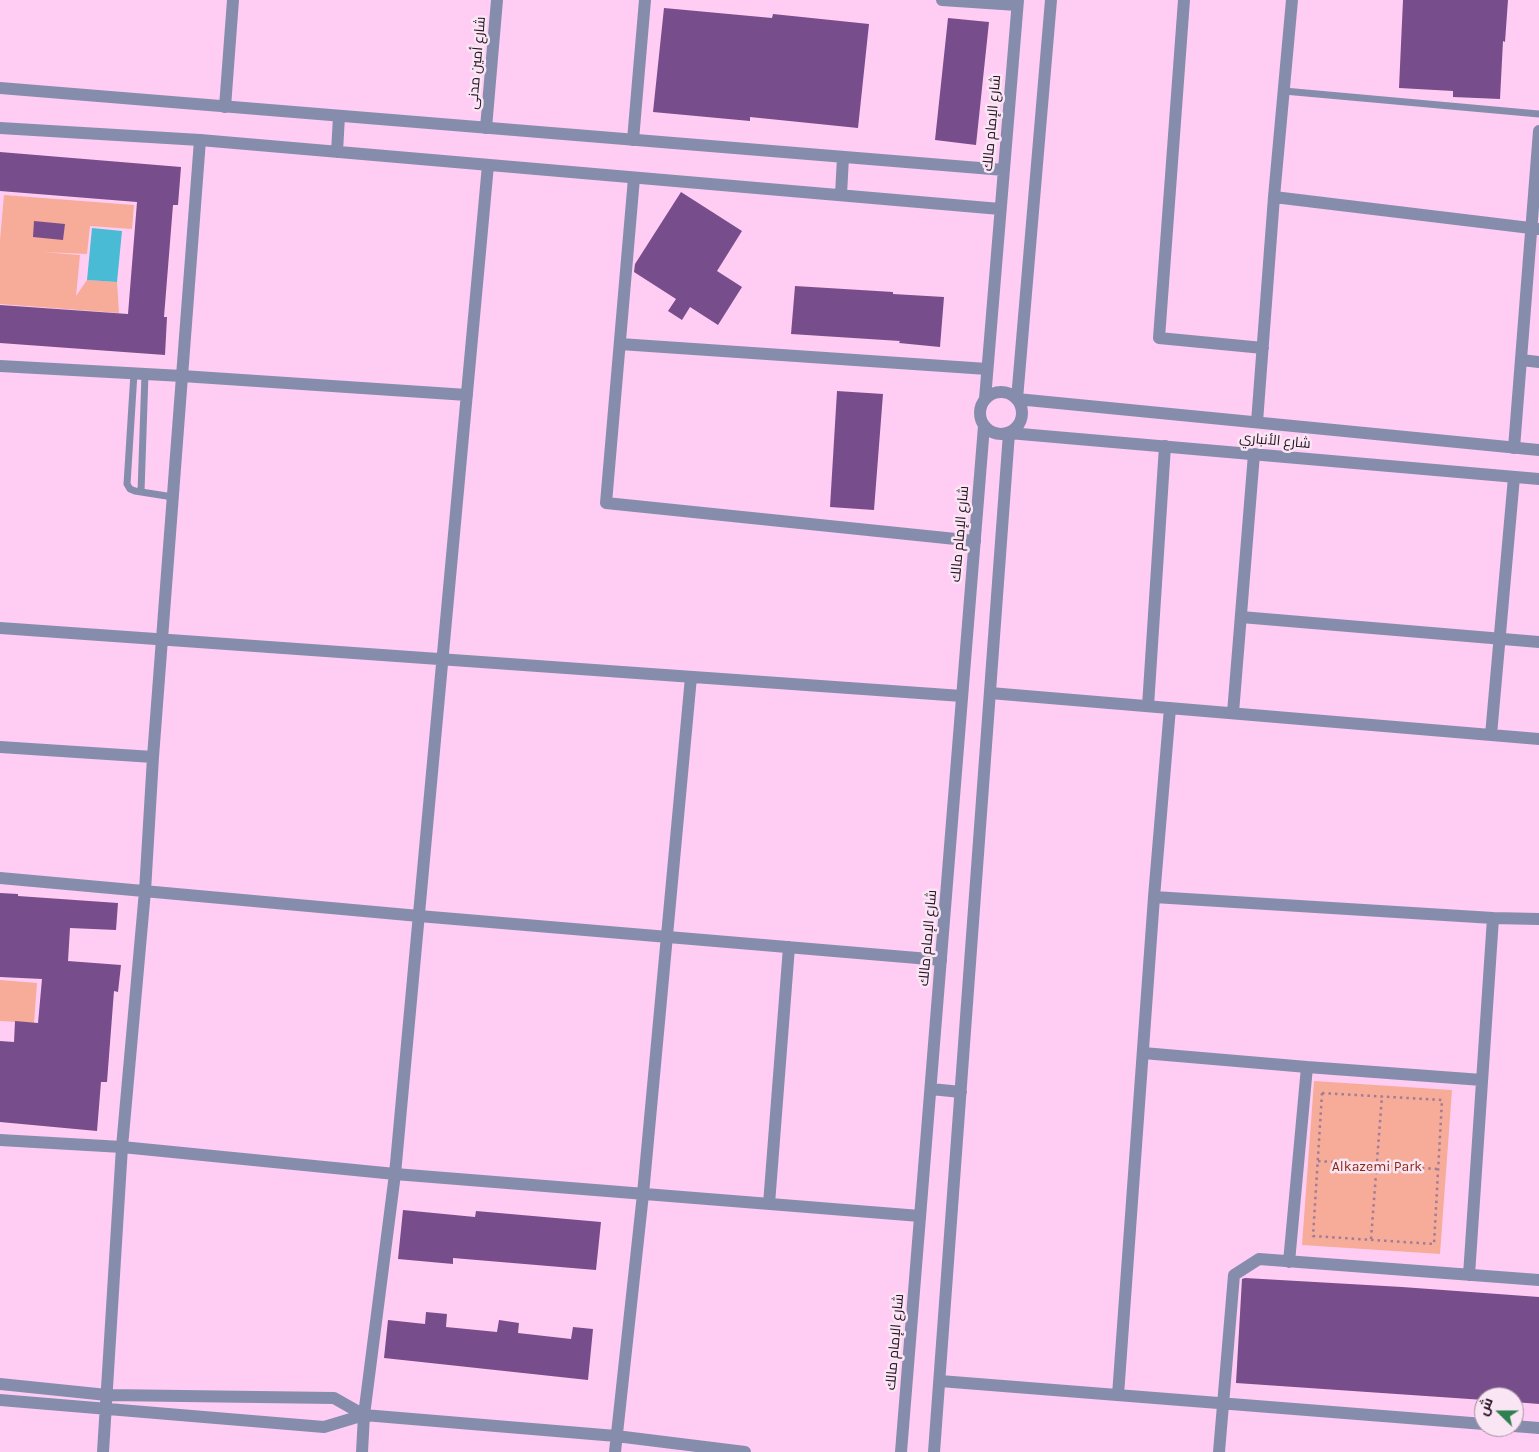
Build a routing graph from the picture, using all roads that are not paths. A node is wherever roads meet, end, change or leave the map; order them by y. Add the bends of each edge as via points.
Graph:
1 (233, 0) edge
2 (497, 0) edge
3 (646, 0) edge
4 (942, 0) edge
5 (1051, 0) edge
6 (1184, 0) edge
7 (1292, 0) edge
8 (1018, 2) edge
9 (0, 88) edge
10 (1284, 91) junction
11 (225, 107) junction
12 (1539, 114) edge
13 (338, 116) junction
14 (0, 128) edge
15 (486, 128) junction
16 (1539, 131) edge
17 (200, 140) junction
18 (632, 140) junction
19 (338, 152) junction
20 (843, 157) junction
21 (488, 166) junction
22 (1004, 170) junction
23 (634, 178) junction
24 (841, 195) junction
25 (1274, 197) junction
26 (1000, 208) junction
27 (1535, 229) edge
28 (620, 344) junction
29 (1263, 348) junction
30 (1521, 360) junction
31 (1539, 362) edge
32 (0, 366) edge
33 (987, 369) junction
34 (140, 373) junction
35 (182, 376) junction
36 (467, 395) junction
37 (985, 399) junction
38 (1016, 399) junction
39 (1257, 422) junction
40 (984, 426) junction
41 (1009, 433) junction
42 (1165, 446) junction
43 (1514, 448) junction
44 (1539, 450) edge
45 (1254, 454) junction
46 (1514, 477) junction
47 (1539, 479) edge
48 (141, 492) junction
49 (173, 497) junction
50 (975, 541) junction
51 (1241, 617) junction
52 (0, 628) edge
53 (1500, 638) junction
54 (162, 639) junction
55 (1539, 642) edge
56 (443, 660) junction
57 (691, 677) junction
58 (990, 693) junction
59 (962, 696) junction
60 (1148, 706) junction
61 (1170, 708) junction
62 (1233, 713) junction
63 (1491, 735) junction
64 (1539, 739) edge
65 (0, 747) edge
66 (153, 757) junction
67 (0, 878) edge
68 (145, 891) junction
69 (1154, 897) junction
70 (419, 916) junction
71 (1493, 918) junction
72 (1539, 920) edge
73 (667, 937) junction
74 (789, 947) junction
75 (941, 960) junction
76 (1143, 1053) junction
77 (1307, 1067) junction
78 (1482, 1080) junction
79 (931, 1089) junction
80 (961, 1092) junction
81 (0, 1140) edge
82 (122, 1147) junction
83 (395, 1174) junction
84 (643, 1194) junction
85 (769, 1204) junction
86 (920, 1216) junction
87 (1289, 1262) junction
88 (1469, 1275) junction
89 (1539, 1280) edge
90 (940, 1380) junction
91 (0, 1384) edge
92 (107, 1395) junction
93 (1118, 1395) junction
94 (0, 1400) edge
95 (1223, 1403) junction
96 (106, 1408) junction
97 (364, 1415) junction
98 (1474, 1423) edge
99 (1524, 1427) edge
100 (1539, 1428) edge
101 (616, 1436) junction
102 (103, 1452) edge
103 (362, 1452) edge
104 (615, 1452) edge
105 (744, 1452) edge
106 (902, 1452) edge
107 (934, 1452) edge
108 (1219, 1452) edge

1 - 11 street
2 - 15 street, شارع أمين مدنى
3 - 18 street
4 - 8 street
5 - 38 street
6 - 29 street via 1159,338
7 - 10 street
8 - 22 street, شارع الإمام مالك
9 - 11 street
10 - 12 lane
10 - 25 street
11 - 13 street
13 - 15 street
13 - 19 street
14 - 17 street
15 - 18 street
16 - 27 street
17 - 19 street
17 - 35 street
18 - 20 street
19 - 21 street
20 - 22 street
20 - 24 street
21 - 23 street
21 - 36 street
22 - 26 street, شارع الإمام مالك
23 - 24 street
23 - 28 street
24 - 26 street
25 - 27 street
25 - 29 street
26 - 33 street, شارع الإمام مالك
27 - 30 street
28 - 33 street
28 - 50 street via 606,503
29 - 39 street
30 - 31 street
30 - 43 street
32 - 34 street
33 - 37 street, شارع الإمام مالك
34 - 35 street
34 - 48 lane
34 - 48 lane via 128,484 130,489
35 - 36 street
35 - 49 street
36 - 56 street
37 - 38 street via 991,394 1005,392
37 - 40 street via 980,412
38 - 39 street, شارع الأنباري
38 - 41 street via 1022,417
39 - 43 street, شارع الأنباري
40 - 41 street via 996,434
40 - 50 street, شارع الإمام مالك
41 - 42 street, شارع الأنباري
41 - 58 street
42 - 45 street, شارع الأنباري
42 - 60 street
43 - 44 street, شارع الأنباري
45 - 46 street, شارع الأنباري
45 - 51 street
46 - 47 street, شارع الأنباري
46 - 53 street
48 - 49 lane
49 - 54 street
50 - 59 street, شارع الإمام مالك
51 - 53 street
51 - 62 street
52 - 54 street
53 - 55 street
53 - 63 street
54 - 56 street
54 - 66 street
56 - 57 street
56 - 70 street
57 - 59 street
57 - 73 street
58 - 60 street
58 - 80 street
59 - 75 street, شارع الإمام مالك
60 - 61 street
61 - 62 street
61 - 69 street
62 - 63 street
63 - 64 street
65 - 66 street
66 - 68 street
67 - 68 street
68 - 70 street
68 - 82 street
69 - 71 street
69 - 76 street
70 - 73 street
70 - 83 street
71 - 72 street
71 - 78 street
73 - 74 street
73 - 84 street
74 - 75 street
74 - 85 street
75 - 79 street, شارع الإمام مالك
76 - 77 street
76 - 93 street
77 - 78 street
77 - 87 street
78 - 88 street
79 - 80 street
79 - 86 street, شارع الإمام مالك
80 - 90 street
81 - 82 street
82 - 83 street
82 - 92 street
83 - 84 street
83 - 97 street
84 - 85 street
84 - 101 street
85 - 86 street
86 - 106 street, شارع الإمام مالك
87 - 88 street
87 - 95 street via 1259,1259 1234,1275
88 - 89 street
90 - 93 street
90 - 107 street
91 - 92 street
92 - 96 street
92 - 97 street via 334,1398
93 - 95 street
94 - 96 street
95 - 98 street
95 - 108 street
96 - 97 street via 324,1427
96 - 102 street
97 - 101 street
97 - 103 street
99 - 100 street
101 - 104 street
101 - 105 street

